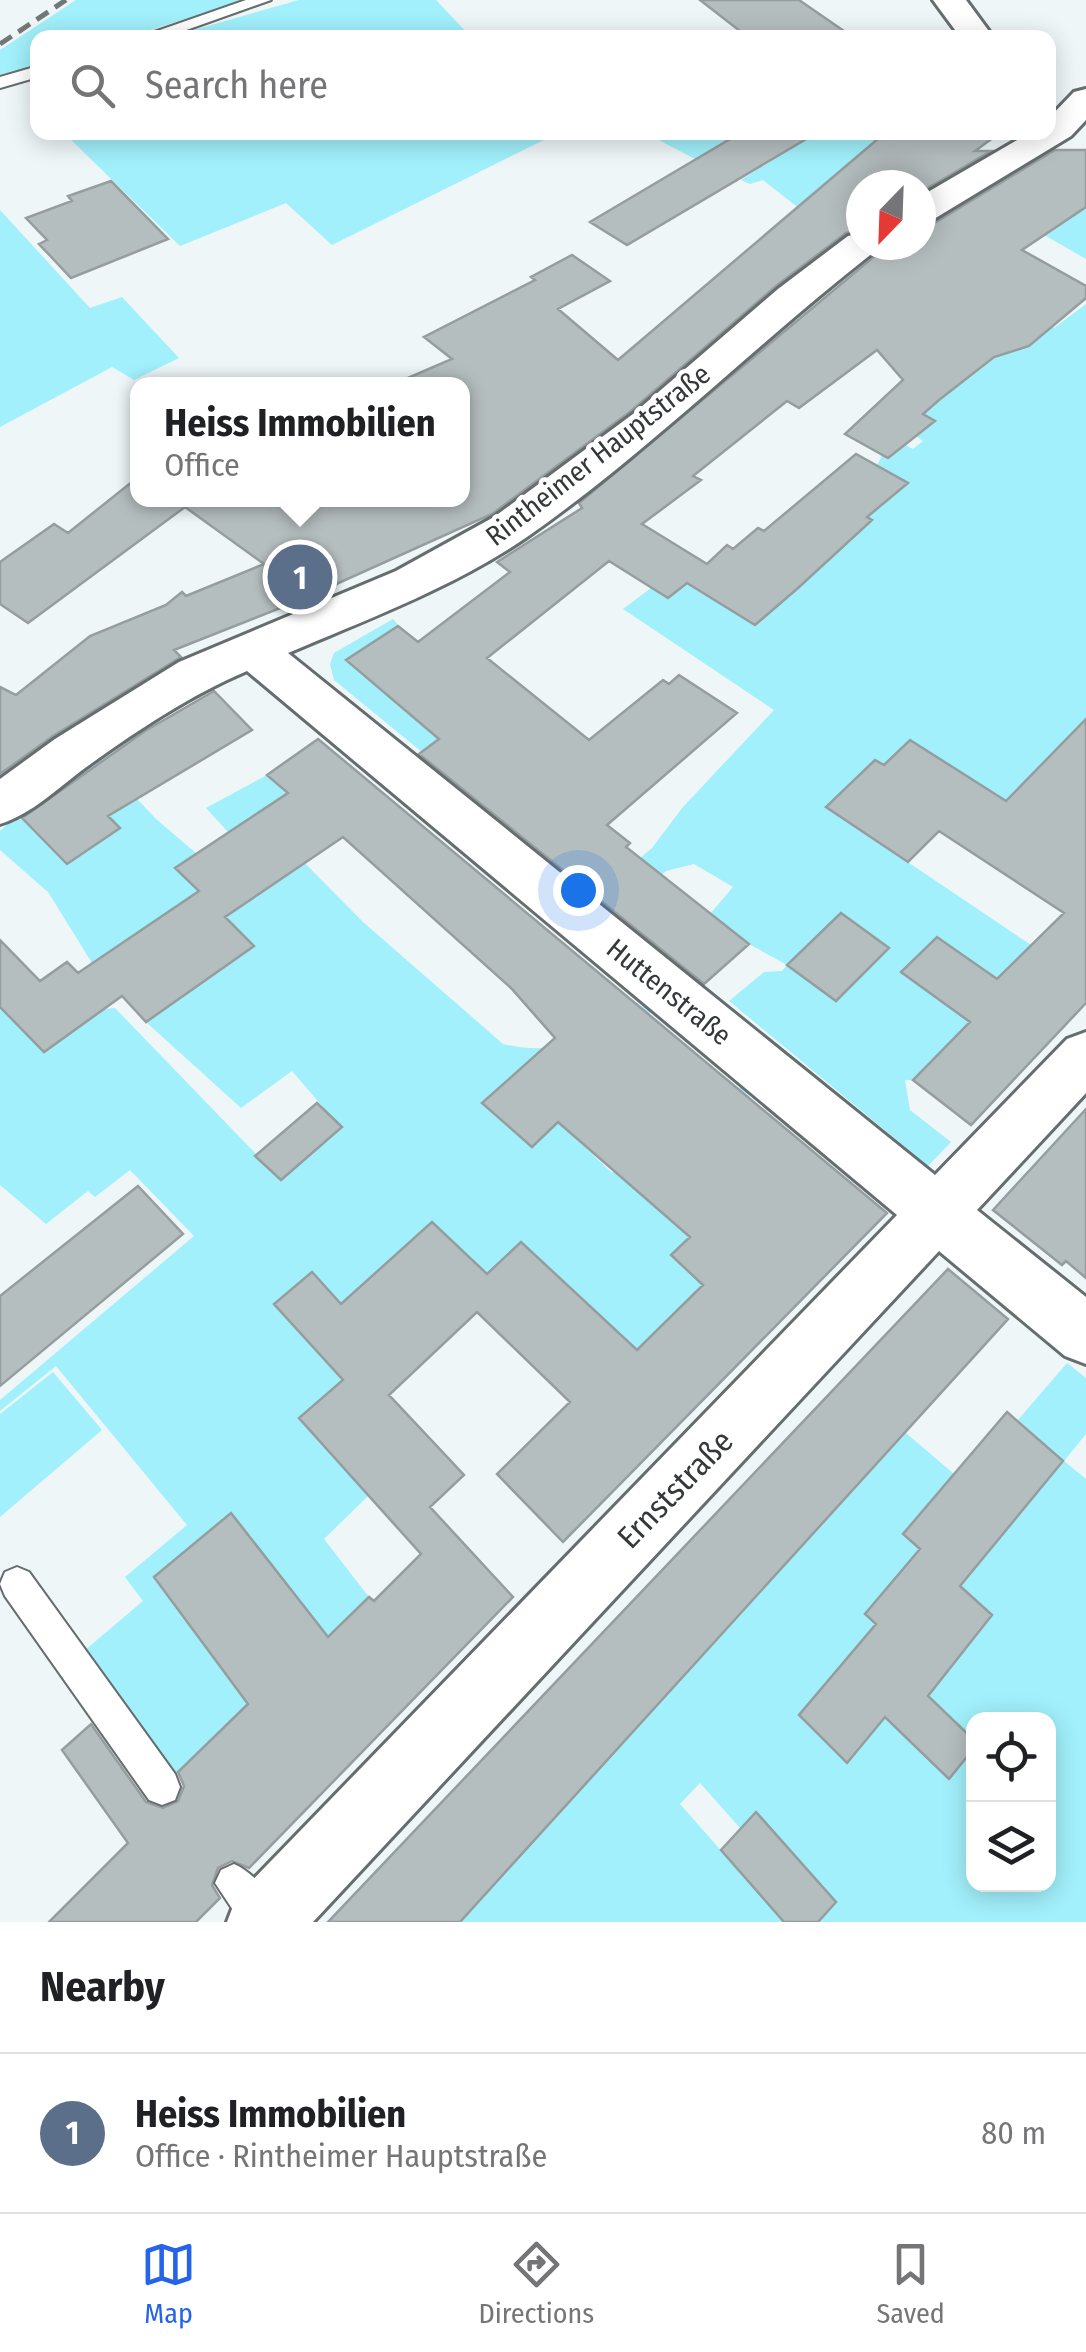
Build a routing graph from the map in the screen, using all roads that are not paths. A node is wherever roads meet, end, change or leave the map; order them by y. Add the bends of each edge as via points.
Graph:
1 (263, 0) edge
2 (949, 0) edge
3 (170, 30) edge
4 (972, 30) edge
5 (30, 74) edge
6 (0, 83) edge
7 (1072, 111) edge
8 (1056, 130) edge
9 (1044, 140) edge
10 (936, 203) edge
11 (846, 255) edge
12 (251, 649) junction
13 (0, 806) edge
14 (1086, 1056) edge
15 (938, 1213) junction
16 (1086, 1335) edge
17 (17, 1584) dead end
18 (162, 1788) dead end
19 (254, 1909) edge

1 - 3 lane
2 - 4 street
5 - 6 lane
7 - 8 street
9 - 10 street
11 - 12 street, Rintheimer Hauptstraße via 648,424 509,528 412,582
12 - 13 street, Rintheimer Hauptstraße via 137,708
12 - 15 street, Huttenstraße
14 - 15 street, Ernststraße
15 - 16 street, Huttenstraße
15 - 19 street, Ernststraße
17 - 18 lane

